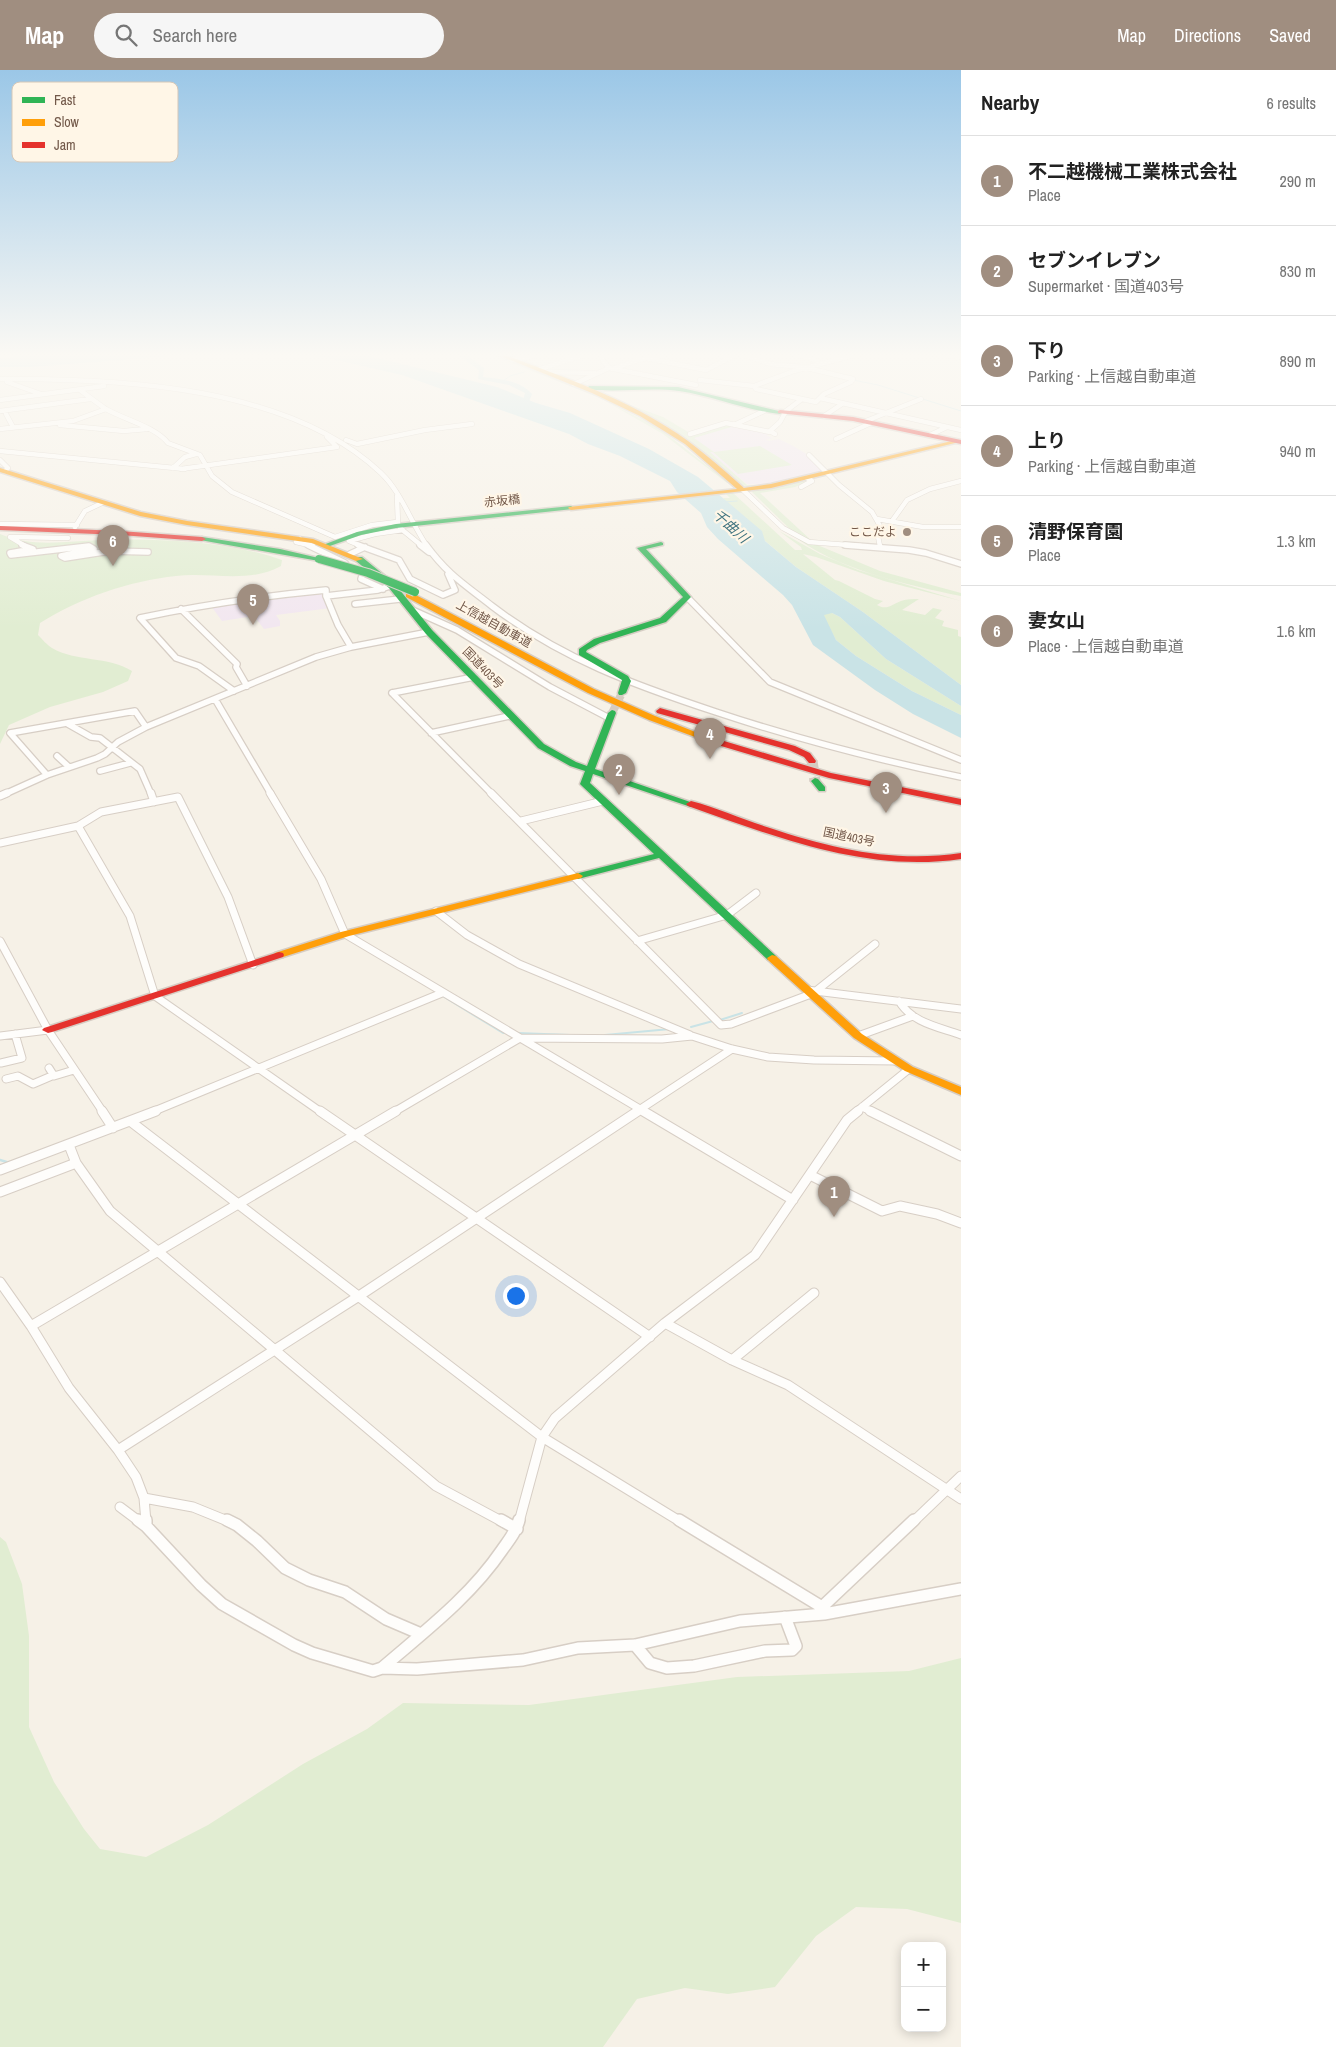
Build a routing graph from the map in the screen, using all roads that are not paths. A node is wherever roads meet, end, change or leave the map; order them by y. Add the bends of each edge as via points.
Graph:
1 (172, 445) edge
2 (334, 445) edge
3 (346, 445) edge
4 (687, 445) edge
5 (937, 445) edge
6 (0, 446) edge
7 (0, 452) edge
8 (16, 452) junction
9 (196, 454) junction
10 (809, 455) dead end
11 (204, 465) junction
12 (173, 468) junction
13 (181, 469) junction
14 (3, 470) edge
15 (208, 470) junction
16 (828, 473) junction
17 (961, 480) edge
18 (740, 490) junction
19 (396, 495) junction
20 (102, 503) junction
21 (877, 519) junction
22 (892, 521) junction
23 (405, 525) junction
24 (0, 526) edge
25 (961, 527) edge
26 (0, 534) edge
27 (68, 538) dead end
28 (300, 539) junction
29 (328, 540) junction
30 (661, 544) dead end
31 (880, 546) junction
32 (365, 547) junction
33 (148, 552) dead end
34 (350, 554) junction
35 (432, 554) junction
36 (317, 561) junction
37 (961, 564) edge
38 (444, 568) junction
39 (410, 579) junction
40 (387, 587) junction
41 (408, 595) junction
42 (326, 596) junction
43 (686, 597) junction
44 (355, 604) dead end
45 (180, 609) junction
46 (410, 609) junction
47 (429, 632) junction
48 (351, 647) junction
49 (516, 651) junction
50 (564, 671) junction
51 (474, 677) junction
52 (627, 681) junction
53 (247, 686) junction
54 (234, 691) junction
55 (622, 693) tunnel mouth
56 (215, 699) junction
57 (509, 716) junction
58 (610, 716) joint
59 (68, 724) junction
60 (649, 725) dead end
61 (146, 727) junction
62 (431, 733) junction
63 (110, 748) junction
64 (57, 756) dead end
65 (961, 760) edge
66 (812, 761) dead end
67 (130, 763) junction
68 (69, 767) junction
69 (775, 768) dead end
70 (592, 770) junction
71 (100, 771) dead end
72 (47, 775) junction
73 (961, 777) edge
74 (0, 796) edge
75 (961, 798) edge
76 (603, 801) junction
77 (154, 802) junction
78 (961, 803) edge
79 (521, 821) junction
80 (78, 826) junction
81 (0, 843) edge
82 (661, 855) junction
83 (961, 856) edge
84 (576, 876) junction
85 (756, 893) dead end
86 (436, 912) junction
87 (727, 916) junction
88 (345, 934) junction
89 (0, 941) edge
90 (637, 941) junction
91 (876, 944) dead end
92 (253, 965) junction
93 (811, 992) junction
94 (442, 993) junction
95 (156, 996) junction
96 (899, 1001) junction
97 (961, 1009) edge
98 (913, 1016) junction
99 (48, 1030) junction
100 (15, 1034) junction
101 (961, 1035) edge
102 (0, 1036) edge
103 (692, 1036) junction
104 (858, 1036) junction
105 (520, 1038) junction
106 (732, 1049) junction
107 (896, 1061) junction
108 (1, 1063) dead end
109 (909, 1068) junction
110 (258, 1069) junction
111 (74, 1070) junction
112 (6, 1079) dead end
113 (961, 1091) edge
114 (862, 1107) junction
115 (640, 1110) junction
116 (130, 1121) junction
117 (113, 1128) junction
118 (356, 1135) junction
119 (69, 1144) junction
120 (961, 1156) edge
121 (76, 1163) junction
122 (1, 1168) edge
123 (810, 1175) junction
124 (0, 1192) edge
125 (793, 1200) junction
126 (239, 1203) junction
127 (476, 1219) junction
128 (961, 1223) edge
129 (158, 1251) junction
130 (0, 1282) edge
131 (814, 1293) dead end
132 (359, 1296) junction
133 (665, 1323) junction
134 (31, 1326) junction
135 (650, 1337) junction
136 (276, 1350) junction
137 (732, 1360) junction
138 (542, 1437) junction
139 (118, 1450) junction
140 (961, 1476) edge
141 (947, 1490) junction
142 (144, 1498) junction
143 (961, 1499) edge
144 (120, 1507) dead end
145 (146, 1526) junction
146 (517, 1529) junction
147 (961, 1590) edge
148 (823, 1611) junction
149 (785, 1617) junction
150 (421, 1634) junction
151 (635, 1645) junction
152 (382, 1668) junction

1 - 9 street
2 - 11 street via 248,461
3 - 19 street via 368,460
4 - 18 main road
5 - 16 main road, 赤坂橋
6 - 8 street
7 - 8 street
8 - 12 street
9 - 11 street via 200,455
9 - 12 street via 185,457
10 - 16 street
11 - 13 street
11 - 15 street
12 - 13 street
13 - 15 street
14 - 20 main road, 国道403号
15 - 29 street via 232,492
16 - 18 main road, 赤坂橋 via 804,482
16 - 21 street
17 - 22 street via 907,500
18 - 23 main road, 赤坂橋
18 - 31 street via 784,528 806,541
19 - 23 street
19 - 23 street via 409,514
20 - 24 street via 85,511 76,526
20 - 28 main road, 国道403号 via 171,520
21 - 22 street
21 - 31 street
22 - 25 street
23 - 29 main road, 赤坂橋
23 - 29 street via 372,525
23 - 32 street via 349,541
23 - 35 street
23 - 35 street
24 - 36 main road, 上信越自動車道 via 178,536 242,544
26 - 36 main road, 上信越自動車道 via 183,540
27 - 33 street via 10,538 33,549 10,553 89,546 94,549 61,556 110,550
28 - 29 main road, 国道403号
28 - 40 street via 296,542 313,546 344,563 364,569 361,579
29 - 34 main road, 国道403号
30 - 43 main road via 641,548
31 - 37 street via 926,553
32 - 34 street
32 - 39 street via 380,556 399,560
34 - 40 main road, 国道403号 via 365,562
35 - 38 street
36 - 41 main road, 上信越自動車道, bridge via 368,573
38 - 39 street via 455,590 443,595
38 - 52 street via 529,633 574,658
39 - 40 street
40 - 41 main road, 国道403号
40 - 42 street
41 - 44 street
41 - 46 main road, 国道403号
41 - 49 main road, 上信越自動車道
41 - 50 main road, 上信越自動車道 via 458,612
42 - 45 street via 326,590 279,594
42 - 48 street
43 - 52 main road via 663,620 597,641 583,649 582,653
43 - 65 street via 770,682
45 - 53 street via 236,664
45 - 54 street via 140,618 176,658 199,666
46 - 47 main road, 国道403号
46 - 58 street
47 - 48 street
47 - 51 main road, 国道403号
48 - 53 street via 321,654
49 - 60 main road
49 - 78 main road, 上信越自動車道 via 618,704 715,742 824,774
50 - 66 main road via 666,713 792,748
50 - 75 main road, 上信越自動車道 via 647,711 738,744 845,774
51 - 57 main road, 国道403号
51 - 62 street via 392,693
52 - 55 main road
52 - 73 street via 792,737
53 - 54 street
54 - 56 street
56 - 61 street
56 - 88 street via 321,879
57 - 62 street
57 - 70 main road, 国道403号 via 541,746 573,764
58 - 70 main road
59 - 61 street via 136,711
59 - 63 street via 91,737 100,738
59 - 72 street via 10,733
61 - 63 street
62 - 79 street
63 - 67 street
63 - 68 street via 97,758
64 - 68 street
67 - 71 street
67 - 77 street via 135,764 148,781
68 - 72 street
69 - 78 main road via 856,786
70 - 76 main road via 585,784
70 - 83 main road, 国道403号 via 822,846 906,862 939,861
72 - 74 street
76 - 79 street
76 - 82 main road
77 - 80 street via 101,812
77 - 92 street via 178,797 228,897
79 - 84 street
80 - 81 street
80 - 95 street via 130,916
82 - 84 main road
82 - 87 main road
84 - 86 main road
84 - 90 street
85 - 87 street
86 - 88 main road
86 - 103 street via 493,951
87 - 90 street
87 - 93 main road
88 - 92 main road
88 - 94 street
89 - 99 street
90 - 93 street via 721,1025 732,1024
91 - 93 street
92 - 95 main road
93 - 96 street
93 - 104 main road
94 - 105 street
94 - 110 street
95 - 99 main road
95 - 110 street
96 - 97 street
96 - 98 street via 901,1007
98 - 101 street
98 - 104 street
99 - 100 street
99 - 111 street
100 - 102 street
100 - 108 street via 22,1058
103 - 105 street via 662,1039
103 - 106 street
104 - 107 main road
105 - 115 street
105 - 118 street
106 - 107 street via 768,1057
106 - 115 street
107 - 109 main road
109 - 113 main road
109 - 114 street
110 - 116 street
110 - 118 street
111 - 112 street via 51,1071 32,1084 18,1076
111 - 117 street
114 - 120 street
114 - 123 street via 847,1120
115 - 125 street
115 - 127 street
116 - 117 street
116 - 126 street
117 - 119 street
118 - 126 street
118 - 127 street
119 - 121 street
119 - 122 street
121 - 124 street
121 - 129 street via 110,1211
123 - 125 street
123 - 128 street via 882,1211 900,1206
125 - 133 street via 755,1255
126 - 129 street
126 - 132 street
127 - 132 street
127 - 135 street
129 - 134 street
129 - 136 street
130 - 134 street
131 - 137 street
132 - 136 street
132 - 138 street
133 - 135 street
133 - 137 street
134 - 139 street via 69,1388
135 - 138 street via 555,1418
136 - 139 street
136 - 146 street via 436,1486
137 - 141 street via 788,1385
138 - 146 street
138 - 148 street
139 - 142 street via 136,1477
140 - 141 street
141 - 143 street
141 - 148 street
142 - 145 street
142 - 150 street via 193,1507 231,1522 285,1568 345,1592 386,1620
144 - 145 street
145 - 152 street via 222,1604 312,1653 373,1671
146 - 150 street via 489,1569
147 - 148 street
148 - 149 street
149 - 151 street via 740,1621
149 - 151 street via 796,1646 792,1650 768,1651 666,1669 646,1660
150 - 152 street
151 - 152 street via 578,1648 523,1660 416,1669

